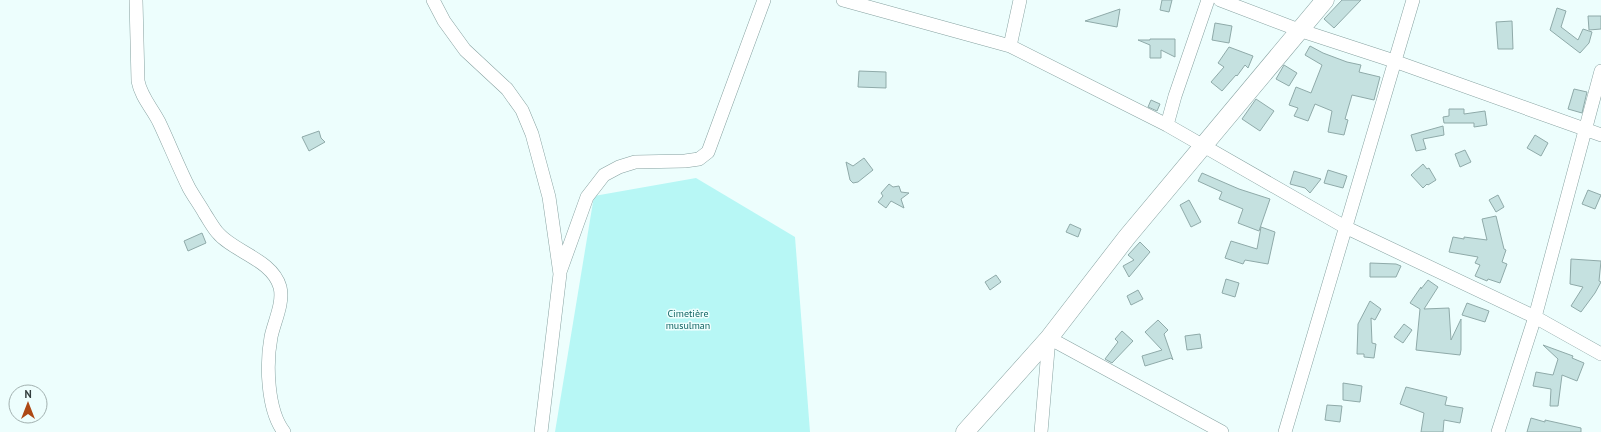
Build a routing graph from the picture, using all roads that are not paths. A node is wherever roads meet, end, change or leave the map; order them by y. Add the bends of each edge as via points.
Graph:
1 (136, 0) edge
2 (433, 0) edge
3 (764, 0) edge
4 (843, 0) edge
5 (1020, 0) edge
6 (1208, 0) edge
7 (1220, 0) edge
8 (1325, 0) edge
9 (1413, 0) edge
10 (1299, 30) junction
11 (1010, 46) junction
12 (1394, 61) junction
13 (1601, 71) edge
14 (1168, 126) junction
15 (1585, 129) junction
16 (1601, 135) edge
17 (1202, 146) junction
18 (1345, 227) junction
19 (560, 274) junction
20 (1535, 317) junction
21 (1049, 338) junction
22 (1601, 354) edge
23 (284, 432) edge
24 (541, 432) edge
25 (965, 432) edge
26 (1041, 432) edge
27 (1222, 432) edge
28 (1285, 432) edge
29 (1498, 432) edge

1 - 23 street via 139,88 158,120 189,189 226,241 259,262 276,277 280,288 278,314 271,338 269,379 274,412
2 - 19 street via 444,21 465,50 506,89 522,110 532,134 549,197
3 - 19 street via 708,152 685,161 635,162 604,175 587,197
4 - 11 street
5 - 11 street
6 - 14 street via 1175,96
7 - 10 street
8 - 10 street
9 - 12 street
10 - 12 street
10 - 17 street
11 - 14 street
12 - 15 street
12 - 18 street
13 - 15 street
14 - 17 street
15 - 16 street
15 - 20 street
17 - 18 street
17 - 21 street
18 - 20 street
18 - 28 street
19 - 24 street
20 - 22 street
20 - 29 street
21 - 25 street
21 - 26 street
21 - 27 street

